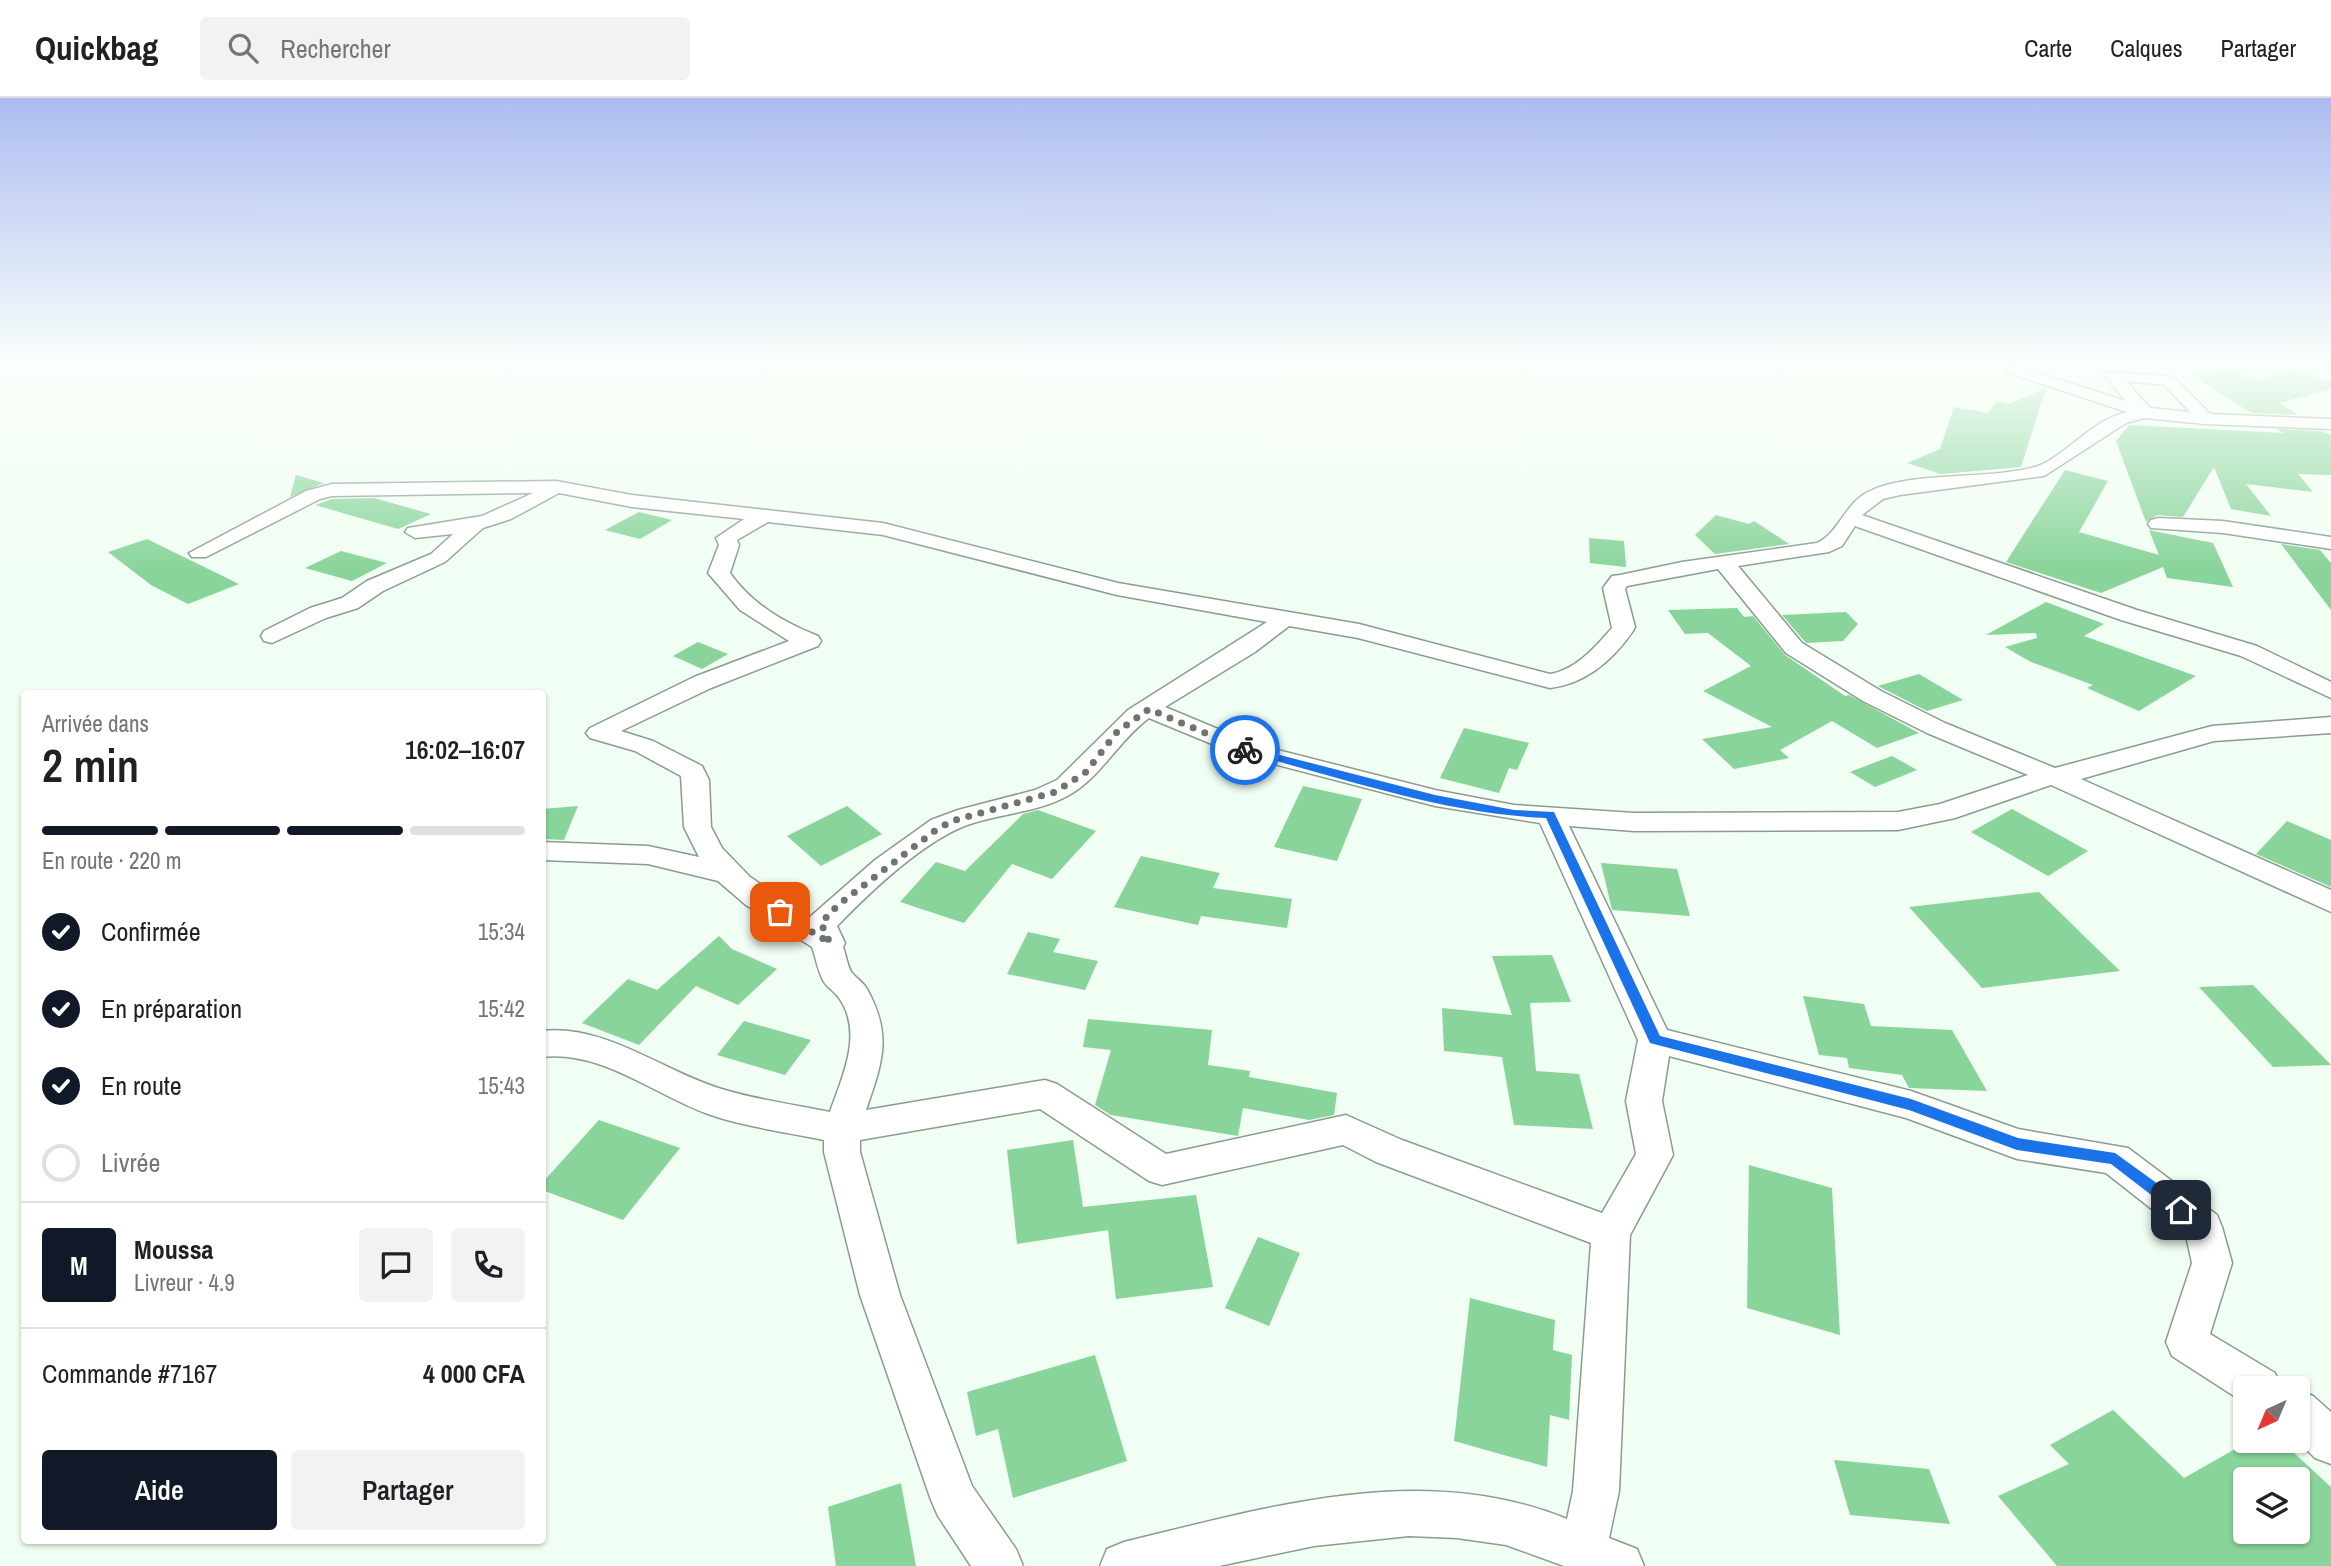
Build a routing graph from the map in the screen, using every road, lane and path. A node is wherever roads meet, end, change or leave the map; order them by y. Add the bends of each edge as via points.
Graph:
1 (2098, 434) edge
2 (556, 487) junction
3 (412, 488) junction
4 (386, 507) dead end
5 (768, 514) junction
6 (1850, 518) junction
7 (2158, 524) dead end
8 (474, 526) junction
9 (415, 532) dead end
10 (2331, 543) edge
11 (199, 553) dead end
12 (1723, 562) junction
13 (1287, 616) junction
14 (272, 636) dead end
15 (2331, 691) edge
16 (1149, 709) junction
17 (2331, 725) edge
18 (2052, 776) junction
19 (1550, 815) junction
20 (546, 851) edge
21 (726, 873) junction
22 (2331, 902) edge
23 (830, 943) junction
24 (1655, 1040) junction
25 (546, 1044) edge
26 (842, 1129) junction
27 (1611, 1233) junction
28 (2241, 1376) edge
29 (2310, 1422) edge
30 (2331, 1442) edge
31 (1602, 1559) edge
32 (999, 1566) edge
33 (1124, 1566) edge

1 - 6 street via 2038,472 1885,492
2 - 3 street
2 - 5 street via 632,501
2 - 8 street via 511,515
3 - 4 street
3 - 11 street via 353,487 323,492
5 - 13 street via 908,533 1117,589
5 - 21 street via 726,538 729,545 719,573 731,593 776,628 810,641 746,663 599,733 644,746 693,772 698,785 698,829
6 - 12 street via 1835,542 1822,548
6 - 15 street via 2129,615 2239,648
7 - 10 street via 2223,527
8 - 9 street
8 - 14 street via 438,558
12 - 13 street via 1616,584 1622,631 1561,681
12 - 18 street via 1794,648 1815,663 1936,729
13 - 16 street via 1270,632
16 - 19 street via 1245,749 1434,798
16 - 23 street via 1117,732 1086,772 1055,792 952,821 936,830 821,923
17 - 18 street via 2239,729
18 - 19 street via 1945,812 1898,821 1634,822
18 - 22 street
19 - 24 street
20 - 21 street via 648,855
21 - 23 street
23 - 26 street via 837,977 852,991 862,1012 867,1040 866,1059
24 - 27 street via 1644,1101 1655,1155
24 - 28 street via 1911,1105 2017,1144 2115,1159 2203,1227 2212,1263 2187,1342
25 - 26 street via 597,1050 718,1103
26 - 27 street via 1045,1094 1163,1170 1346,1130 1389,1151
26 - 32 street via 842,1152 880,1294 940,1462 954,1500
27 - 31 street via 1596,1490
29 - 30 street
31 - 33 street via 1509,1522 1435,1510 1338,1516

